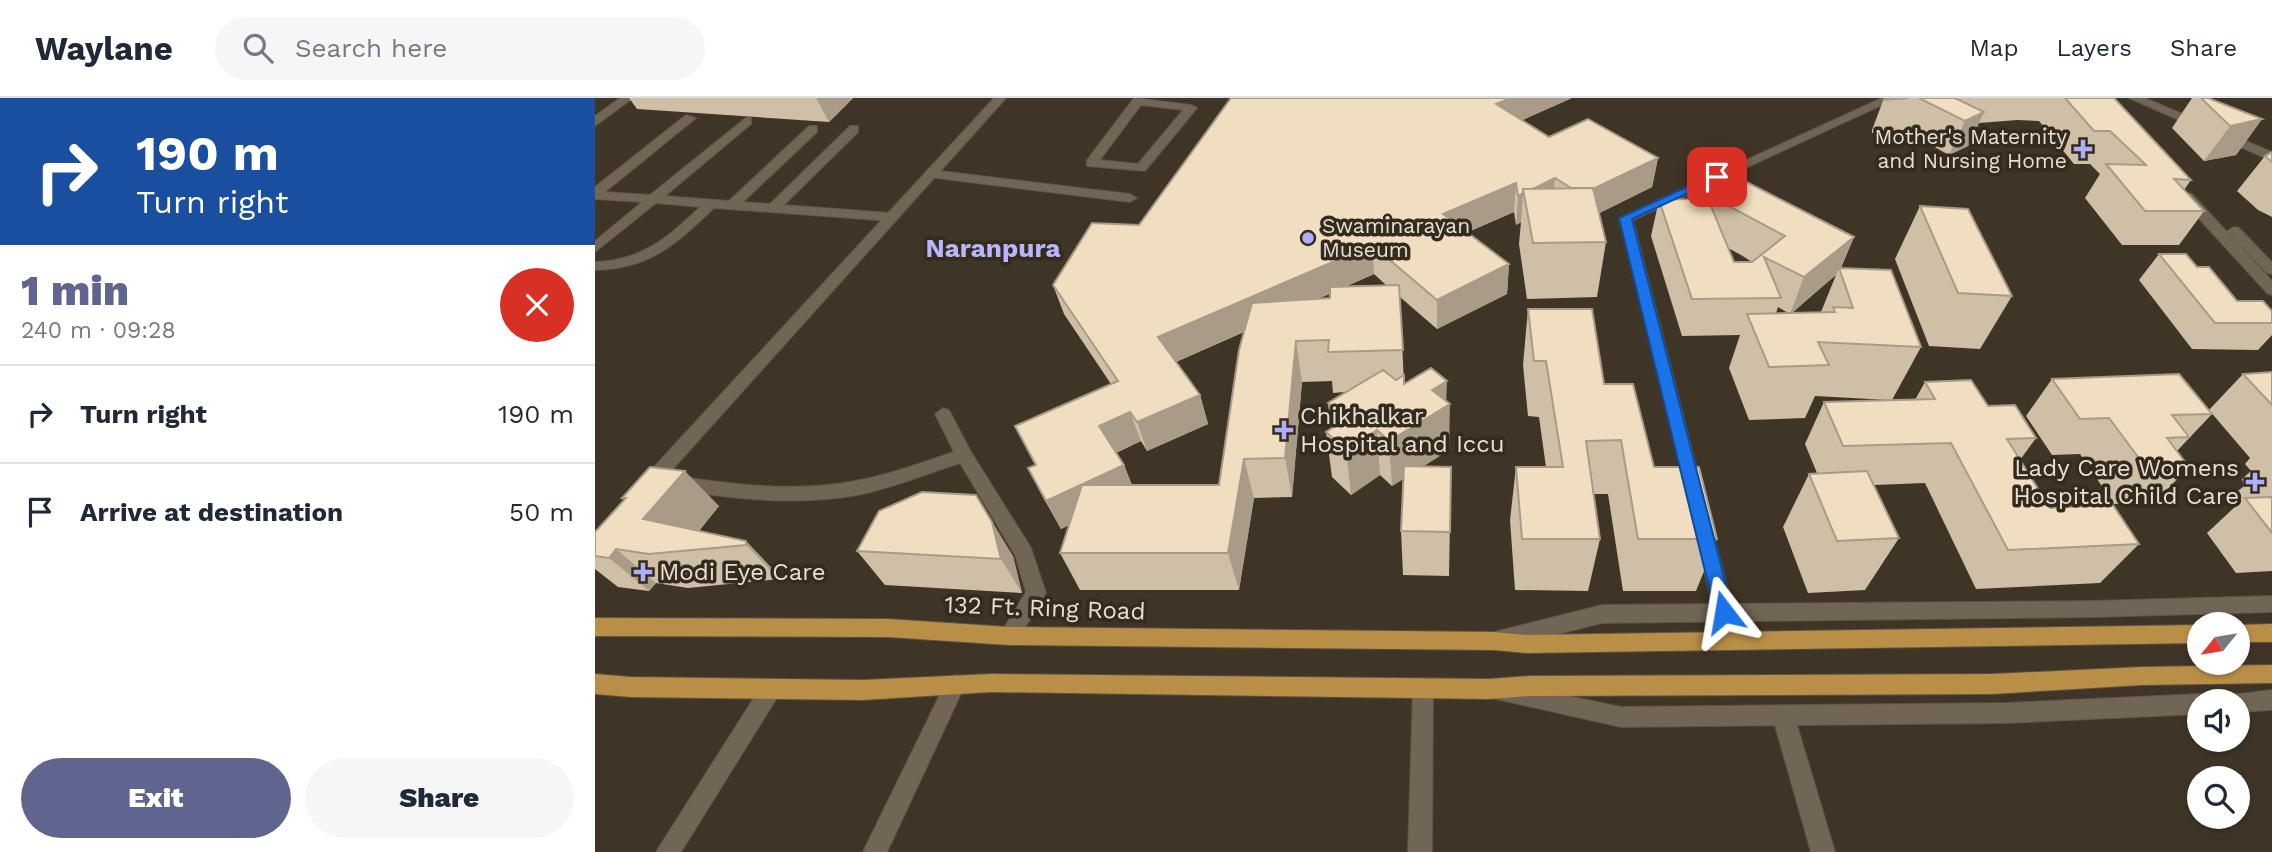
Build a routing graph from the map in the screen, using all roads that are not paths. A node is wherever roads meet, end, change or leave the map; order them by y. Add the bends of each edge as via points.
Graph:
1 (627, 98) edge
2 (1000, 98) edge
3 (1891, 98) edge
4 (2135, 98) edge
5 (2160, 98) edge
6 (1139, 99) edge
7 (689, 118) dead end
8 (747, 121) dead end
9 (595, 122) edge
10 (813, 129) dead end
11 (854, 129) dead end
12 (2271, 153) edge
13 (932, 174) junction
14 (595, 194) edge
15 (1130, 198) dead end
16 (654, 199) junction
17 (712, 203) junction
18 (733, 204) junction
19 (774, 208) junction
20 (891, 216) junction
21 (595, 248) edge
22 (595, 266) edge
23 (2272, 271) edge
24 (2272, 290) edge
25 (943, 414) dead end
26 (964, 455) junction
27 (653, 480) junction
28 (637, 498) edge
29 (2272, 604) edge
30 (1724, 612) junction
31 (595, 627) edge
32 (2251, 633) edge
33 (2272, 633) edge
34 (2187, 634) edge
35 (1009, 636) junction
36 (1494, 640) junction
37 (2272, 674) edge
38 (595, 684) edge
39 (955, 685) junction
40 (771, 689) junction
41 (1423, 689) junction
42 (1489, 689) junction
43 (2271, 701) edge
44 (2250, 702) edge
45 (2187, 705) edge
46 (1783, 715) junction
47 (668, 852) edge
48 (875, 852) edge
49 (1420, 852) edge
50 (1823, 852) edge

1 - 9 street
2 - 13 street
3 - 30 street via 1626,218
4 - 12 street
5 - 12 street
6 - 6 street via 1122,121 1091,163 1141,168 1191,108
7 - 14 street
8 - 16 street
10 - 18 street
11 - 19 street
13 - 15 street
13 - 20 street
14 - 16 street
16 - 17 street
16 - 21 street
17 - 18 street
17 - 22 street via 656,254 610,267
18 - 19 street
19 - 20 street
20 - 27 street
23 - 24 street via 2187,189
25 - 26 street
26 - 27 street via 859,488 810,494
26 - 35 street via 1024,553 1036,593
27 - 28 street
29 - 30 street
30 - 36 street via 1602,614
31 - 35 main road, 132 Ft. Ring Road via 888,628
32 - 33 main road
34 - 36 main road, 132 Ft. Ring Road via 1527,644
35 - 36 main road, 132 Ft. Ring Road
37 - 42 main road via 1992,684
38 - 40 main road
39 - 40 main road
39 - 41 main road
39 - 48 street
40 - 47 street
41 - 42 main road
41 - 49 street
42 - 46 street via 1621,717
43 - 44 street
45 - 46 street via 2007,713
46 - 50 street

